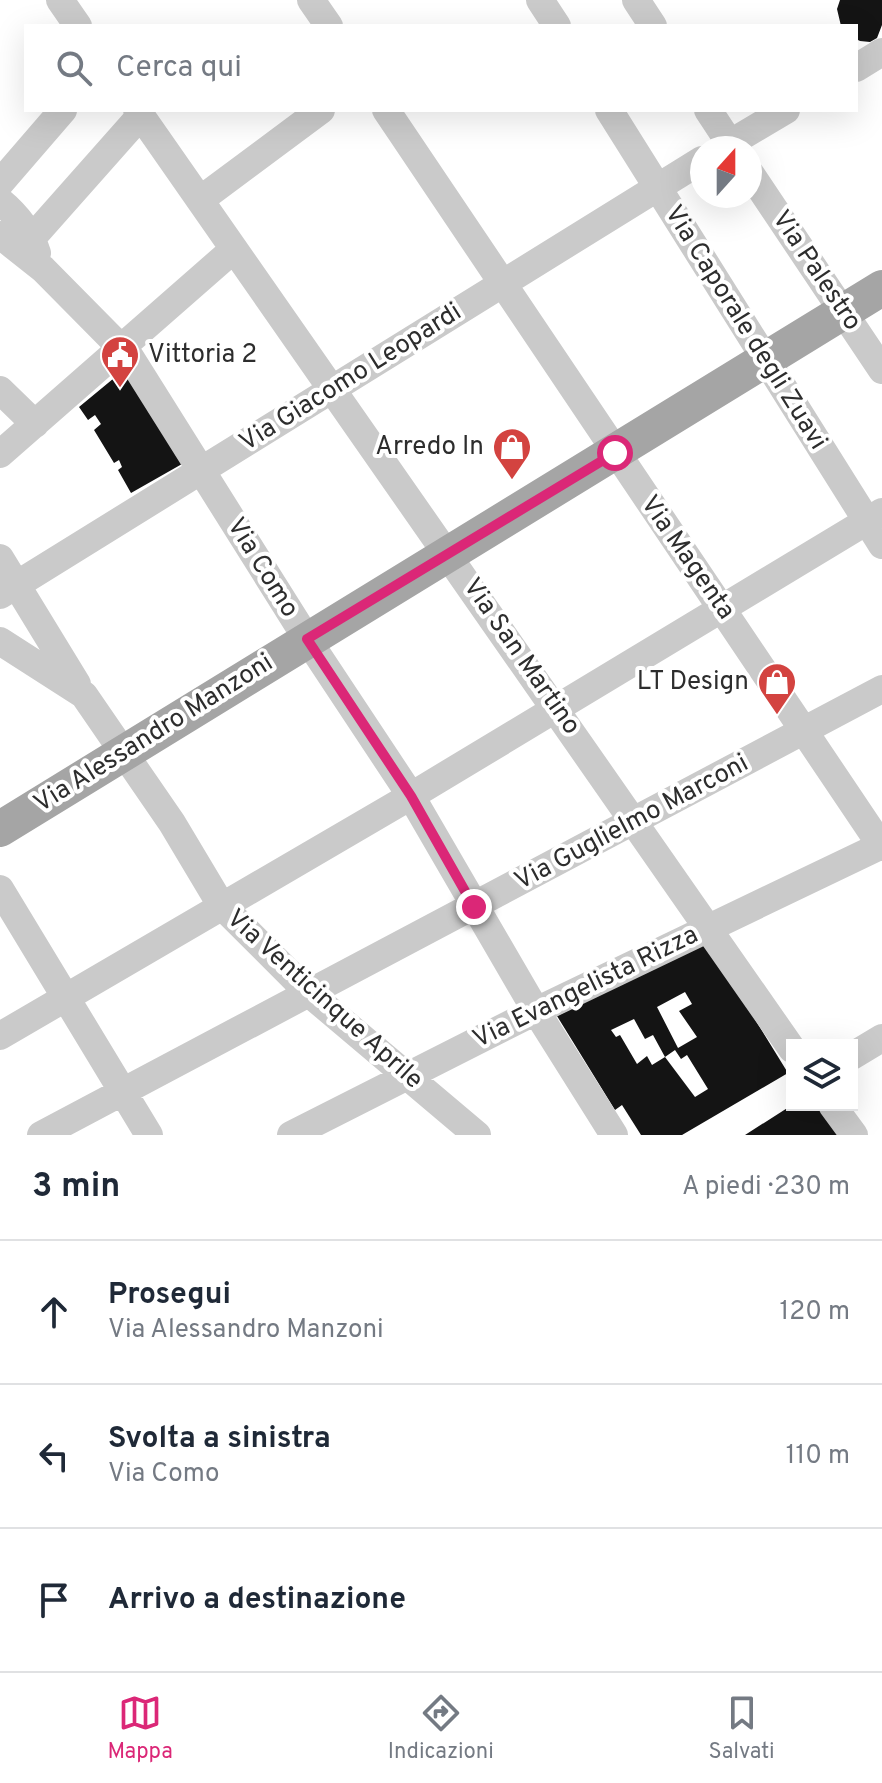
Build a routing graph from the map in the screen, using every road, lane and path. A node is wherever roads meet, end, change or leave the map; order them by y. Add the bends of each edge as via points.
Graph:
1 (60, 0) edge
2 (311, 0) edge
3 (540, 0) edge
4 (636, 0) edge
5 (77, 24) edge
6 (328, 24) edge
7 (556, 24) edge
8 (652, 24) edge
9 (882, 52) edge
10 (858, 67) edge
11 (61, 112) edge
12 (318, 112) edge
13 (387, 112) edge
14 (610, 112) edge
15 (709, 112) edge
16 (783, 112) edge
17 (139, 113) edge
18 (723, 136) edge
19 (745, 136) edge
20 (690, 167) edge
21 (0, 183) edge
22 (657, 187) junction
23 (762, 191) edge
24 (200, 200) junction
25 (0, 201) edge
26 (0, 235) edge
27 (32, 238) junction
28 (234, 249) junction
29 (43, 269) junction
30 (504, 284) junction
31 (882, 288) edge
32 (843, 312) junction
33 (121, 348) junction
34 (766, 360) junction
35 (882, 370) edge
36 (0, 390) edge
37 (333, 390) junction
38 (35, 424) junction
39 (615, 453) junction
40 (0, 454) edge
41 (201, 470) junction
42 (874, 516) edge
43 (882, 545) edge
44 (448, 553) junction
45 (0, 558) edge
46 (8, 590) edge
47 (723, 610) junction
48 (307, 639) junction
49 (0, 641) edge
50 (882, 689) edge
51 (84, 695) junction
52 (557, 708) junction
53 (805, 730) junction
54 (124, 755) junction
55 (411, 796) junction
56 (636, 821) junction
57 (0, 829) edge
58 (882, 846) edge
59 (0, 889) edge
60 (221, 905) junction
61 (474, 907) junction
62 (710, 927) junction
63 (310, 994) junction
64 (65, 997) junction
65 (536, 1011) junction
66 (0, 1036) edge
67 (882, 1038) edge
68 (786, 1040) edge
69 (858, 1052) edge
70 (406, 1077) junction
71 (123, 1092) junction
72 (836, 1111) edge
73 (41, 1135) edge
74 (149, 1135) edge
75 (291, 1135) edge
76 (477, 1135) edge
77 (614, 1135) edge
78 (854, 1135) edge

1 - 5 street
2 - 6 street
3 - 7 street
4 - 8 street
9 - 10 street
11 - 21 street
12 - 24 street
13 - 30 street, Via Magenta
14 - 22 street, Via Caporale degli Zuavi
15 - 18 street
16 - 19 street
17 - 24 street, Via San Martino
17 - 27 street
20 - 22 street, Via Giacomo Leopardi
22 - 30 street, Via Giacomo Leopardi
22 - 34 street, Via Caporale degli Zuavi
23 - 32 street, Via Palestro
24 - 28 street, Via San Martino
25 - 27 street
26 - 29 street, Via Como
27 - 29 street
28 - 33 street
28 - 37 street, Via San Martino
29 - 33 street, Via Como
30 - 37 street, Via Giacomo Leopardi
30 - 39 street, Via Magenta
31 - 32 main road, Via Alessandro Manzoni
32 - 34 main road, Via Alessandro Manzoni
32 - 35 street, Via Palestro
33 - 38 street
33 - 41 street, Via Como
34 - 39 main road, Via Alessandro Manzoni
34 - 42 street, Via Caporale degli Zuavi
36 - 38 street
37 - 41 street, Via Giacomo Leopardi
37 - 44 street, Via San Martino
38 - 40 street
39 - 44 main road, Via Alessandro Manzoni
39 - 47 street, Via Magenta
41 - 46 street, Via Giacomo Leopardi
41 - 48 street, Via Como
42 - 43 street, Via Caporale degli Zuavi
42 - 47 street
44 - 48 main road, Via Alessandro Manzoni
44 - 52 street, Via San Martino
45 - 46 street
46 - 51 street
47 - 52 street
47 - 53 street, Via Magenta
48 - 54 main road, Via Alessandro Manzoni
48 - 55 street, Via Como
49 - 51 street, Via Venticinque Aprile
50 - 53 street, Via Guglielmo Marconi
51 - 54 street, Via Venticinque Aprile
52 - 55 street
52 - 56 street, Via San Martino
53 - 56 street, Via Guglielmo Marconi
53 - 58 street, Via Magenta
54 - 57 main road, Via Alessandro Manzoni
54 - 60 street, Via Venticinque Aprile
55 - 60 street
55 - 61 street, Via Como
56 - 61 street, Via Guglielmo Marconi
56 - 62 street, Via San Martino
58 - 62 street, Via Evangelista Rizza
59 - 64 street
60 - 63 street, Via Venticinque Aprile
60 - 64 street
61 - 63 street, Via Guglielmo Marconi
61 - 65 street, Via Como
62 - 65 street, Via Evangelista Rizza
62 - 68 street, Via San Martino
63 - 70 street, Via Venticinque Aprile
63 - 71 street, Via Guglielmo Marconi
64 - 66 street
64 - 71 street
65 - 70 street, Via Evangelista Rizza
65 - 77 street, Via Como
67 - 69 street
70 - 75 street, Via Evangelista Rizza
70 - 76 street, Via Venticinque Aprile
71 - 73 street, Via Guglielmo Marconi
71 - 74 street
72 - 78 street

